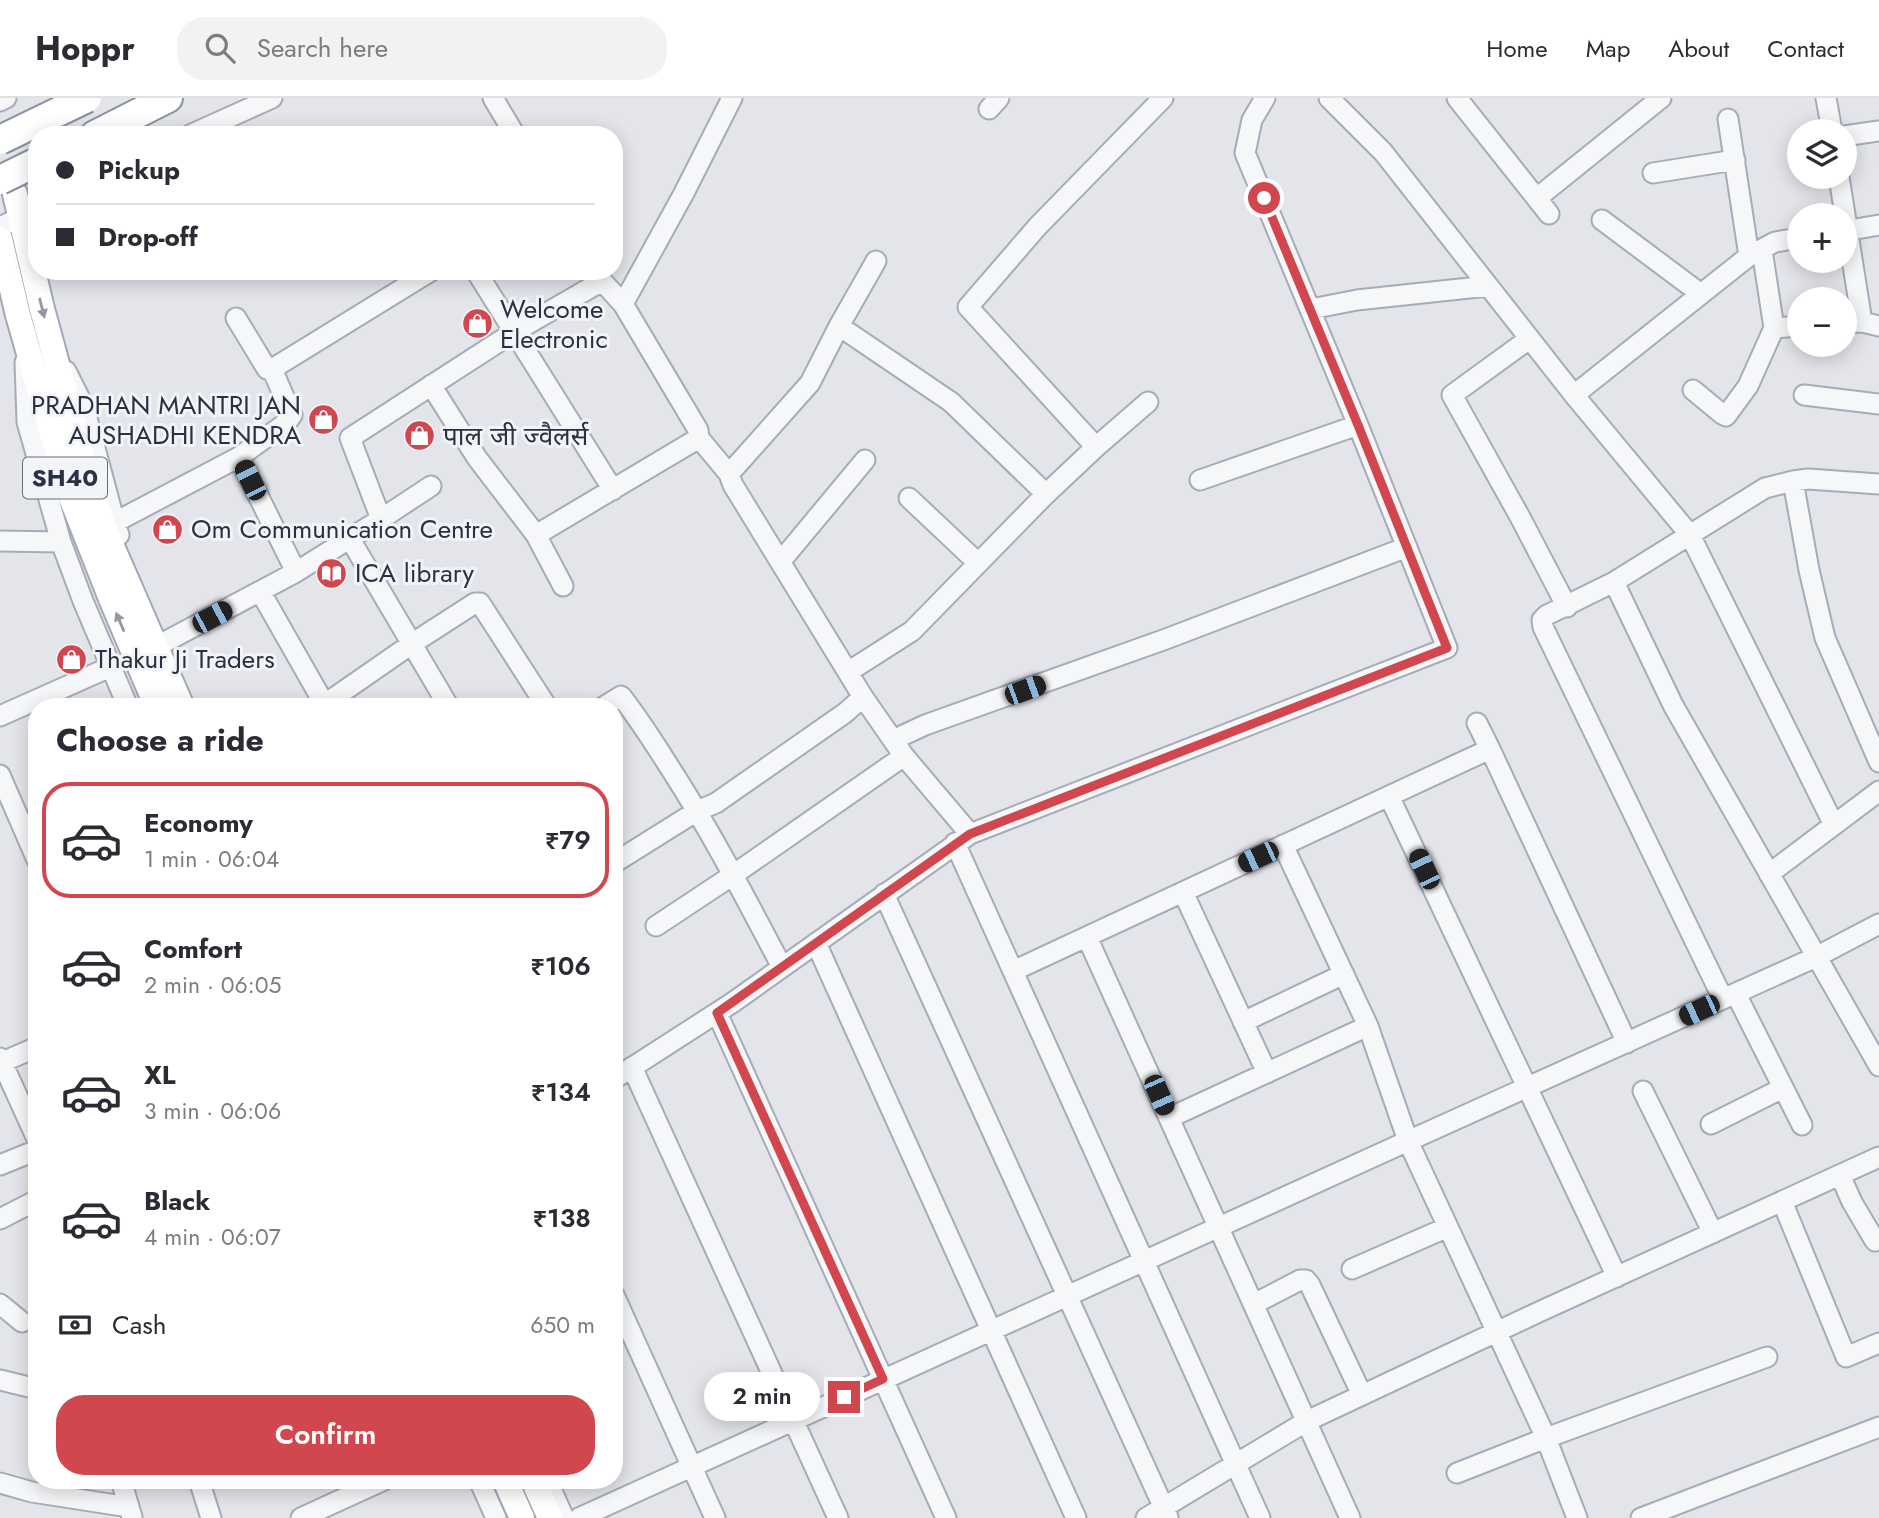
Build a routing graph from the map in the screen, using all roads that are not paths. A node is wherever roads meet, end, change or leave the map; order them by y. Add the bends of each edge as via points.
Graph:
1 (6, 98) edge
2 (87, 98) edge
3 (168, 98) edge
4 (272, 98) edge
5 (493, 98) edge
6 (732, 98) edge
7 (1163, 98) edge
8 (1265, 98) edge
9 (1329, 98) edge
10 (1457, 98) edge
11 (1661, 98) edge
12 (1826, 98) edge
13 (0, 101) edge
14 (1728, 119) dead end
15 (1830, 119) edge
16 (28, 126) edge
17 (29, 126) edge
18 (113, 126) edge
19 (210, 126) edge
20 (510, 126) edge
21 (0, 128) edge
22 (1879, 131) edge
23 (1857, 134) edge
24 (0, 140) edge
25 (28, 143) edge
26 (1735, 160) junction
27 (1653, 173) dead end
28 (28, 177) edge
29 (28, 183) edge
30 (12, 204) edge
31 (1602, 220) dead end
32 (1879, 225) edge
33 (1857, 229) edge
34 (0, 239) edge
35 (1787, 240) edge
36 (1756, 253) junction
37 (28, 261) edge
38 (877, 261) dead end
39 (1853, 273) edge
40 (33, 280) edge
41 (416, 280) edge
42 (482, 280) edge
43 (593, 280) edge
44 (602, 280) edge
45 (1488, 286) junction
46 (1701, 294) junction
47 (623, 304) junction
48 (1311, 309) junction
49 (236, 318) dead end
50 (1862, 324) edge
51 (839, 326) junction
52 (1787, 327) edge
53 (1774, 328) junction
54 (514, 332) junction
55 (1529, 339) junction
56 (25, 340) junction
57 (272, 369) junction
58 (431, 385) junction
59 (1693, 390) dead end
60 (1574, 395) junction
61 (1804, 395) dead end
62 (1148, 402) dead end
63 (1879, 404) edge
64 (1358, 425) junction
65 (699, 438) junction
66 (1096, 447) junction
67 (239, 457) junction
68 (865, 460) dead end
69 (729, 474) junction
70 (1200, 480) dead end
71 (1793, 481) junction
72 (1879, 484) edge
73 (431, 486) dead end
74 (612, 490) junction
75 (1046, 494) junction
76 (909, 498) dead end
77 (381, 519) junction
78 (109, 526) junction
79 (537, 535) junction
80 (1690, 535) junction
81 (350, 539) junction
82 (0, 541) edge
83 (61, 542) junction
84 (1407, 547) junction
85 (781, 561) junction
86 (978, 563) junction
87 (296, 572) junction
88 (1614, 582) junction
89 (563, 586) dead end
90 (260, 591) junction
91 (1567, 607) junction
92 (163, 643) junction
93 (413, 643) junction
94 (110, 667) junction
95 (848, 672) junction
96 (863, 697) junction
97 (40, 698) edge
98 (124, 698) edge
99 (153, 698) edge
100 (178, 698) edge
101 (188, 698) edge
102 (320, 698) edge
103 (336, 698) edge
104 (444, 698) edge
105 (541, 698) edge
106 (623, 698) edge
107 (28, 704) edge
108 (0, 716) edge
109 (1476, 723) dead end
110 (899, 748) junction
111 (1489, 749) junction
112 (1879, 762) edge
113 (0, 775) edge
114 (1879, 791) edge
115 (1389, 796) junction
116 (697, 811) junction
117 (1834, 825) junction
118 (28, 839) edge
119 (962, 839) junction
120 (1283, 845) junction
121 (623, 857) edge
122 (1769, 874) junction
123 (733, 875) junction
124 (1184, 892) junction
125 (884, 894) junction
126 (1879, 924) edge
127 (656, 926) dead end
128 (1087, 937) junction
129 (816, 943) junction
130 (1816, 957) junction
131 (782, 967) junction
132 (1013, 971) junction
133 (1344, 974) junction
134 (1730, 997) junction
135 (717, 1013) junction
136 (1243, 1022) junction
137 (1368, 1026) junction
138 (1627, 1043) junction
139 (1874, 1045) edge
140 (28, 1051) edge
141 (1, 1061) edge
142 (1879, 1066) edge
143 (632, 1067) junction
144 (623, 1073) edge
145 (1267, 1073) junction
146 (1527, 1088) junction
147 (1783, 1088) junction
148 (1643, 1091) dead end
149 (1170, 1118) junction
150 (28, 1120) edge
151 (1711, 1124) dead end
152 (1802, 1125) dead end
153 (1408, 1141) junction
154 (28, 1154) edge
155 (1879, 1157) edge
156 (0, 1165) edge
157 (1840, 1175) junction
158 (1782, 1201) junction
159 (28, 1205) edge
160 (0, 1219) edge
161 (1448, 1227) junction
162 (1219, 1228) junction
163 (1713, 1233) junction
164 (1875, 1241) dead end
165 (1144, 1261) junction
166 (1352, 1269) dead end
167 (1617, 1277) junction
168 (1068, 1296) junction
169 (0, 1304) edge
170 (1254, 1304) junction
171 (623, 1315) edge
172 (22, 1322) dead end
173 (992, 1330) junction
174 (1497, 1333) junction
175 (1879, 1343) edge
176 (1766, 1357) dead end
177 (883, 1379) junction
178 (0, 1380) edge
179 (28, 1387) edge
180 (1362, 1395) junction
181 (793, 1420) junction
182 (1307, 1421) junction
183 (1879, 1427) edge
184 (1546, 1438) junction
185 (1236, 1464) junction
186 (690, 1467) junction
187 (1457, 1473) dead end
188 (0, 1483) edge
189 (124, 1489) edge
190 (202, 1489) edge
191 (369, 1489) edge
192 (483, 1489) edge
193 (509, 1489) edge
194 (537, 1489) edge
195 (551, 1489) edge
196 (131, 1512) edge
197 (332, 1512) edge
198 (1166, 1513) edge
199 (211, 1518) edge
200 (301, 1518) edge
201 (496, 1518) edge
202 (522, 1518) edge
203 (550, 1518) edge
204 (564, 1518) edge
205 (579, 1518) edge
206 (715, 1518) edge
207 (838, 1518) edge
208 (946, 1518) edge
209 (1076, 1518) edge
210 (1146, 1518) edge
211 (1260, 1518) edge
212 (1350, 1518) edge
213 (1577, 1518) edge
214 (1641, 1518) edge

1 - 13 street
2 - 17 highway, bridge
3 - 18 highway
4 - 19 street
5 - 20 street
6 - 47 street
7 - 66 street via 1038,226 968,307
8 - 48 street via 1252,120 1245,153
9 - 45 street via 1383,152
10 - 11 street via 1543,206
12 - 15 street
14 - 26 street
16 - 24 highway, bridge
21 - 25 main road via 18,133
22 - 23 street
26 - 27 street
26 - 36 street
28 - 30 highway, bridge
29 - 30 main road
30 -> 37 main road, SH40
31 - 46 street
32 - 33 street
34 - 56 main road, SH40
35 - 36 street
36 - 46 street
36 - 53 street
38 - 51 street
39 - 50 street
40 -> 78 main road, SH40 via 90,485
41 - 57 street
42 - 54 street
43 - 54 street
44 - 47 street
45 - 48 street
45 - 55 street
46 - 60 street
47 - 65 street
48 - 64 street
49 - 57 street via 267,369
51 - 69 street via 810,383
51 - 75 street via 951,402
52 - 53 street
53 - 59 street via 1748,386 1728,414
54 - 58 street
54 - 74 street
55 - 60 street
55 - 91 street via 1452,395
56 - 83 street via 27,422
99 -> 56 main road, SH40 via 68,490
57 - 67 street via 292,415
58 - 77 street via 351,438
58 - 79 street via 477,458
60 - 80 street
61 - 63 street
62 - 66 street
64 - 70 street
64 - 84 street
65 - 69 street
65 - 74 street
66 - 75 street
67 - 78 street
67 - 87 street
68 - 85 street
69 - 85 street
71 - 72 street
71 - 80 street via 1765,488
71 - 112 street via 1825,638
73 - 77 street
74 - 79 street
75 - 86 street
76 - 86 street
77 - 81 street
78 - 92 street
78 - 100 main road, SH40
79 - 89 street
80 - 88 street
80 - 117 street
81 - 87 street
81 - 93 street
82 - 83 street
83 - 94 street
84 - 110 street via 925,725
84 - 119 street via 1447,648
85 - 95 street
86 - 95 street via 912,631
87 - 90 street
88 - 91 street
88 - 122 street via 1673,705
90 - 92 street
90 - 102 street
91 - 134 street via 1547,615 1543,627
92 - 101 street
93 - 103 street
93 - 104 street
93 - 105 street via 480,603
94 - 97 street
94 - 98 street
95 - 96 street
96 - 110 street
96 - 116 street via 716,803
106 - 116 street
107 - 108 street
109 - 111 street
110 - 119 street
110 - 123 street
111 - 115 street
111 - 138 street
113 - 118 street
114 - 117 street
115 - 120 street
115 - 146 street
116 - 121 street
116 - 123 street
117 - 122 street
119 - 125 street
119 - 132 street
120 - 124 street
120 - 133 street
122 - 130 street
123 - 127 street
123 - 131 street
124 - 128 street
124 - 136 street
125 - 129 street
125 - 168 street
126 - 130 street
128 - 132 street
128 - 149 street
129 - 131 street
129 - 173 street
130 - 134 street
130 - 139 street
131 - 135 street
132 - 165 street
133 - 136 street
133 - 137 street
134 - 138 street
134 - 147 street
135 - 143 street
135 - 177 street
136 - 145 street
137 - 145 street
137 - 153 street
138 - 146 street
139 - 142 street
140 - 141 street
141 - 150 street
143 - 144 street
143 - 181 street
145 - 149 street
146 - 153 street
146 - 167 street
147 - 151 street
147 - 152 street
148 - 163 street
149 - 162 street
153 - 161 street
153 - 162 street
154 - 156 street
155 - 157 street
157 - 158 street
157 - 164 street
158 - 163 street
158 - 175 street via 1846,1357
159 - 160 street
161 - 166 street
161 - 174 street
162 - 165 street
162 - 170 street
163 - 167 street
165 - 168 street
165 - 185 street
167 - 174 street
168 - 173 street
168 - 198 street
169 - 172 street
170 - 180 street via 1306,1280
170 - 182 street
171 - 186 street
173 - 177 street
173 - 209 street
174 - 180 street
174 - 184 street
176 - 184 street
177 - 181 street
177 - 208 street
178 - 179 street
180 - 182 street
181 - 186 street
181 - 207 street
182 - 185 street
182 - 212 street
183 - 214 street
184 - 187 street
184 - 213 street
185 - 198 street
185 - 211 street
186 - 205 street
186 - 206 street
188 - 196 street
189 - 196 street
190 - 199 street
191 - 197 street
192 - 201 street
193 - 202 main road
194 - 203 main road
195 - 204 street
197 - 200 street
198 - 210 street

